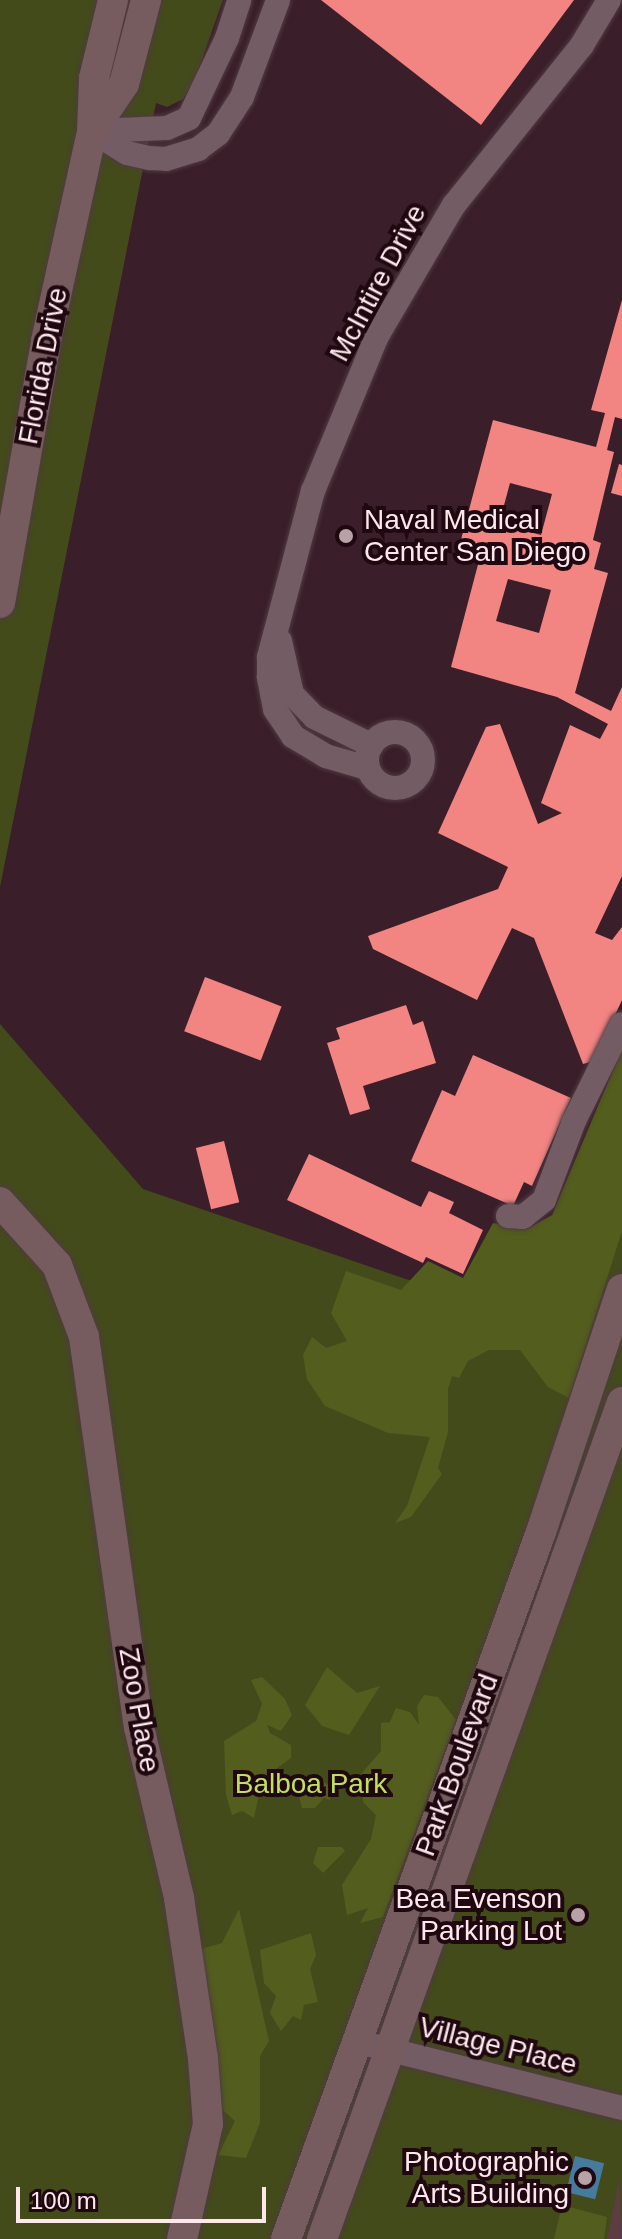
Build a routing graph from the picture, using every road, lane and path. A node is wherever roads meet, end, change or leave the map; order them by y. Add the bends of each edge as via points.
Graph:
1 (113, 0) edge
2 (146, 0) edge
3 (239, 0) edge
4 (278, 0) edge
5 (609, 0) edge
6 (92, 131) junction
7 (0, 603) edge
8 (369, 756) dead end
9 (622, 1024) edge
10 (0, 1202) edge
11 (508, 1216) dead end
12 (622, 1289) edge
13 (622, 1402) edge
14 (359, 2042) junction
15 (389, 2050) junction
16 (622, 2108) edge
17 (182, 2239) edge
18 (286, 2239) edge
19 (322, 2239) edge

1 - 6 main road, Florida Drive via 94,78
2 - 6 main road, Florida Drive via 124,84
3 - 6 street via 189,118 167,128
4 - 6 street via 242,97 218,134 198,149 166,159 149,158 127,153
5 - 8 street, McIntire Drive via 582,45 454,205 377,336 313,491 279,635 269,657 275,709 293,736 326,756
6 - 7 main road, Florida Drive via 46,341
9 - 11 street via 574,1121 544,1200 523,1217
10 - 17 main road, Zoo Place via 57,1265 84,1337 139,1727 179,1898 203,2058 208,2124
12 - 14 main road, Park Boulevard
13 - 15 main road, Park Boulevard
14 - 15 street, Village Place
14 - 18 main road, Park Boulevard
15 - 16 street, Village Place
15 - 19 main road, Park Boulevard

